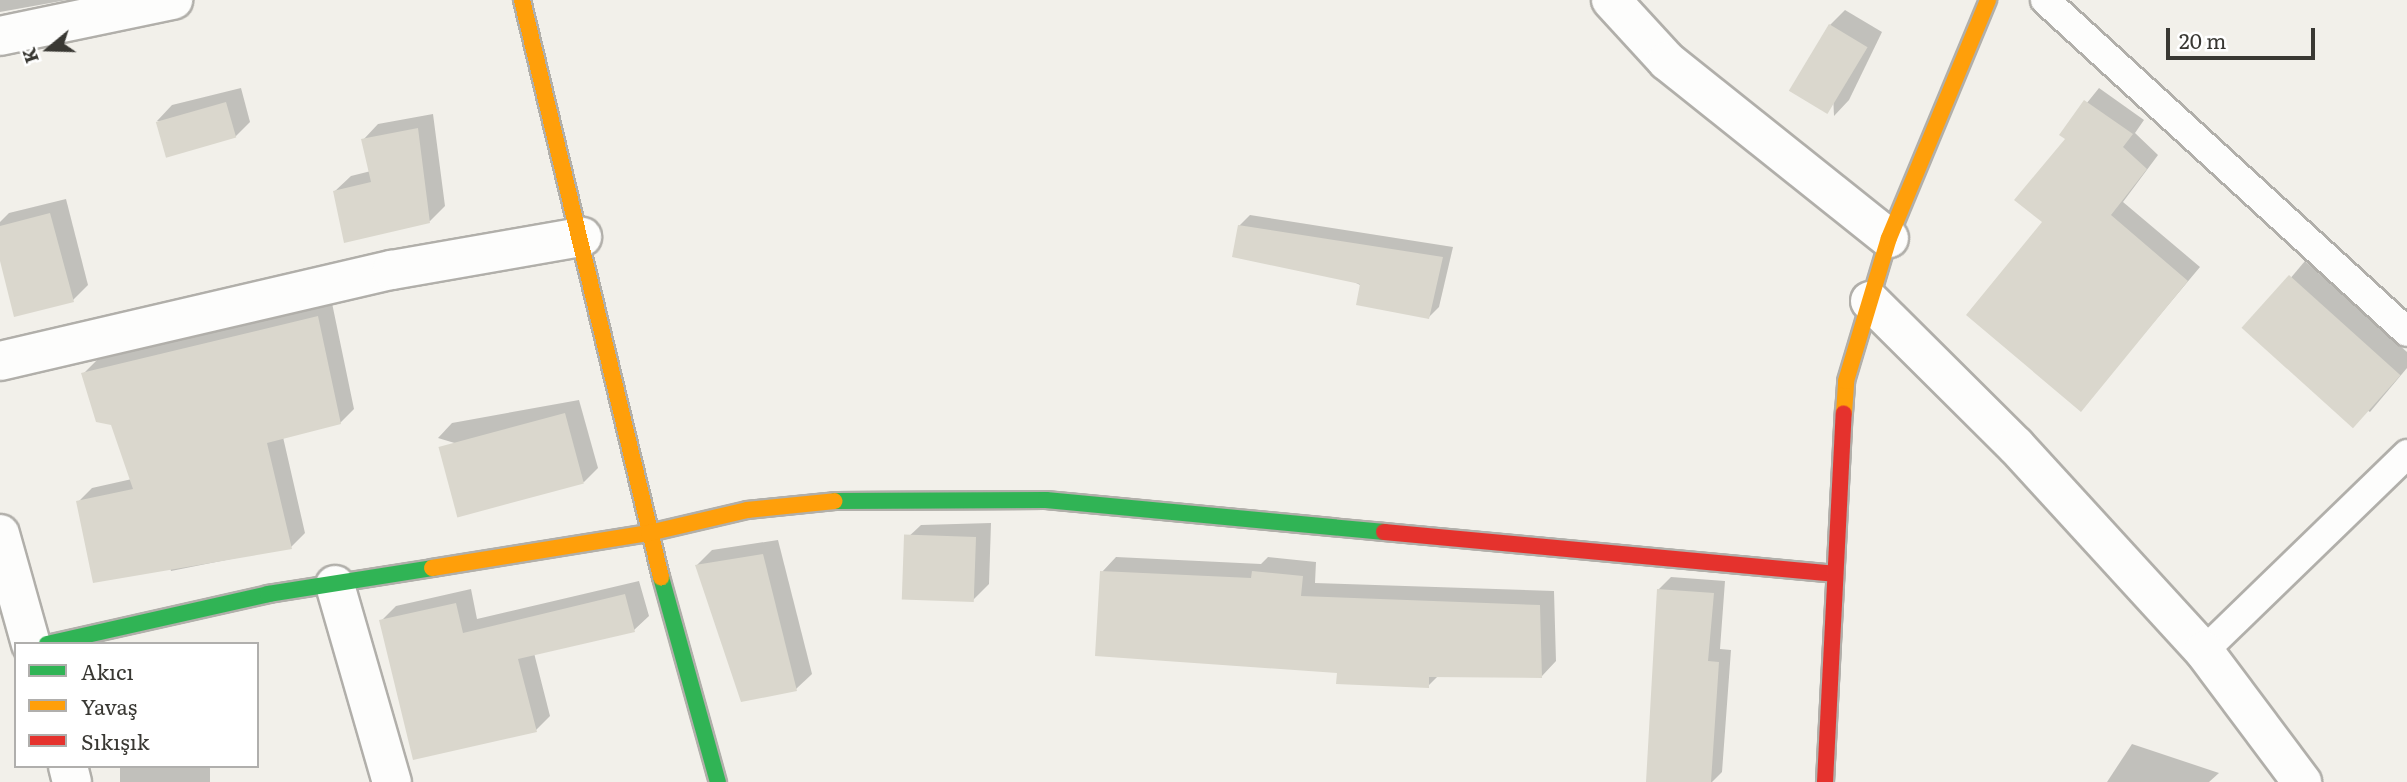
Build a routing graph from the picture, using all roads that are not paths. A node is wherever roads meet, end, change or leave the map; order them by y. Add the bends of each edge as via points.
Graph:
1 (173, 0) edge
2 (522, 0) edge
3 (1611, 0) edge
4 (1988, 0) edge
5 (2045, 0) edge
6 (0, 36) edge
7 (582, 237) junction
8 (1889, 239) junction
9 (1870, 301) junction
10 (2407, 332) edge
11 (0, 361) edge
12 (2407, 454) edge
13 (649, 533) junction
14 (0, 534) edge
15 (1834, 574) junction
16 (335, 585) junction
17 (30, 642) edge
18 (57, 642) edge
19 (2204, 651) junction
20 (392, 782) edge
21 (718, 782) edge
22 (1825, 782) edge
23 (2302, 782) edge

1 - 6 street
2 - 7 street
3 - 8 street via 1667,61
4 - 8 street
5 - 10 lane via 2279,208
7 - 11 street via 392,270
7 - 13 street
8 - 9 street
9 - 15 street via 1846,381
9 - 19 street via 2016,446
12 - 19 lane
13 - 15 street via 747,510 834,501 1046,500
13 - 16 street
13 - 21 street
14 - 17 street
15 - 22 street
16 - 18 street
16 - 20 street
19 - 23 street

